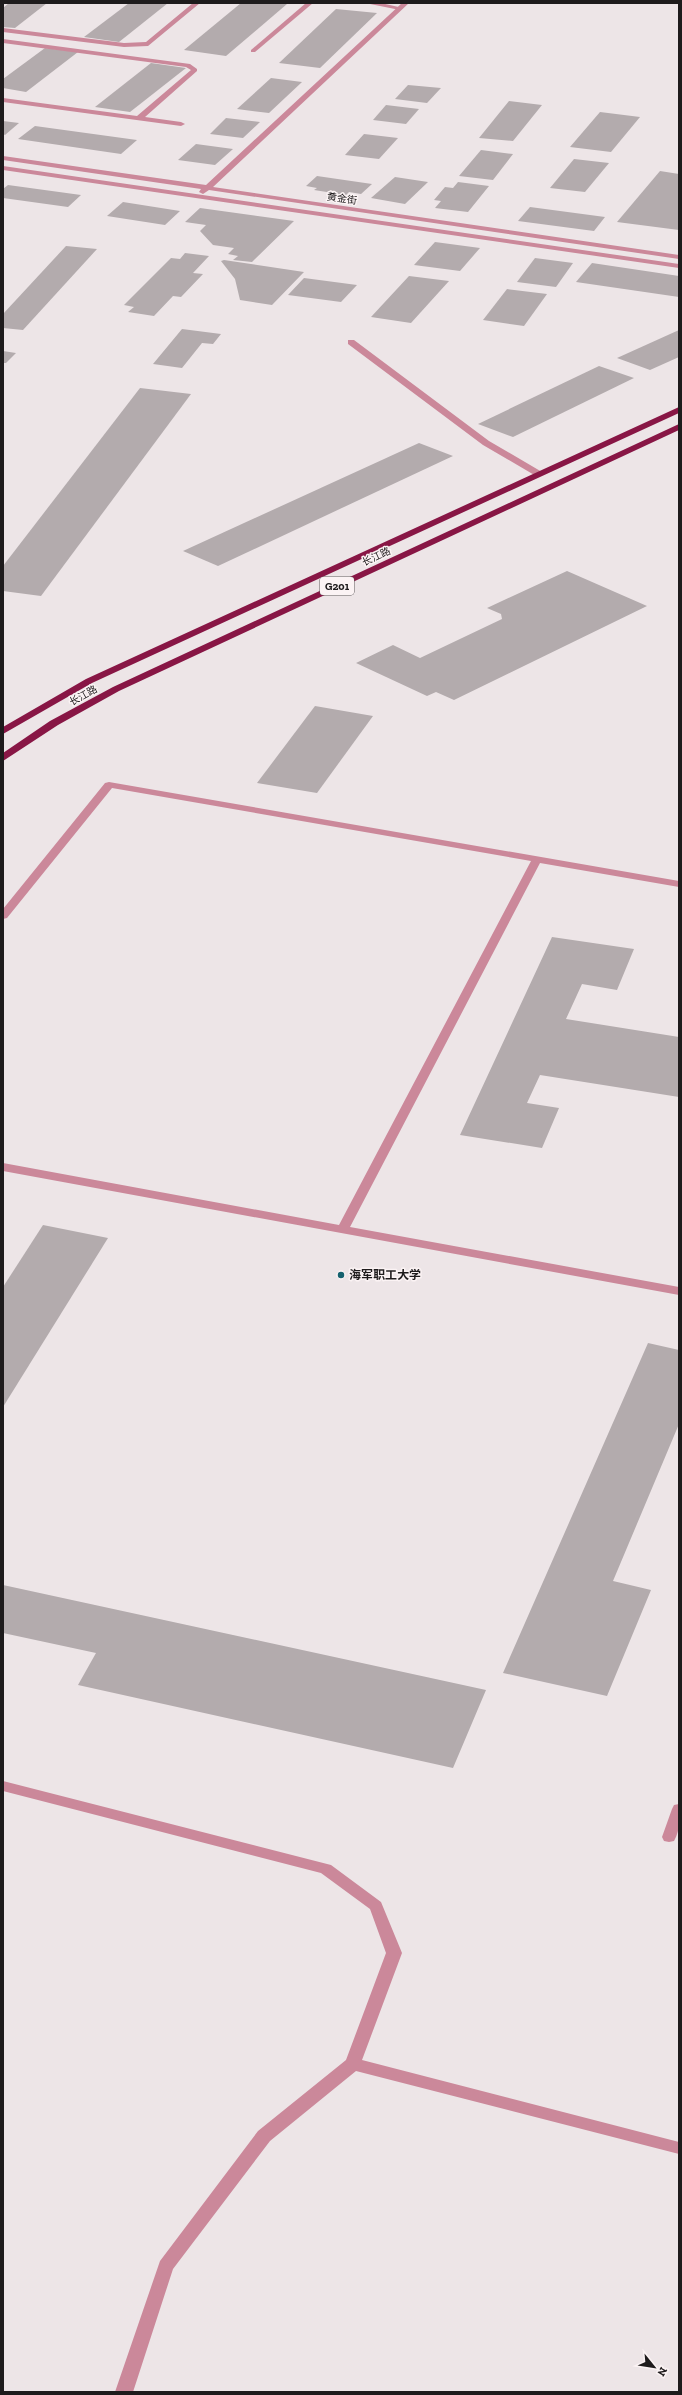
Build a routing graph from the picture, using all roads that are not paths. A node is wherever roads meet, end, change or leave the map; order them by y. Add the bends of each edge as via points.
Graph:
1 (197, 3) edge
2 (310, 3) edge
3 (368, 3) edge
4 (403, 5) edge
5 (3, 30) edge
6 (3, 41) edge
7 (253, 51) dead end
8 (3, 100) edge
9 (139, 118) junction
10 (181, 124) dead end
11 (3, 158) edge
12 (3, 168) edge
13 (207, 188) junction
14 (198, 197) junction
15 (679, 257) edge
16 (679, 266) edge
17 (352, 342) dead end
18 (679, 410) edge
19 (679, 427) edge
20 (539, 474) junction
21 (3, 731) edge
22 (3, 758) edge
23 (537, 859) junction
24 (679, 884) edge
25 (3, 916) edge
26 (3, 1167) edge
27 (343, 1230) junction
28 (679, 1291) edge
29 (3, 1786) edge
30 (679, 1809) edge
31 (669, 1837) dead end
32 (353, 2064) junction
33 (679, 2148) edge
34 (124, 2392) edge

1 - 5 street via 148,44 124,45
2 - 7 street
3 - 4 street
4 - 13 street
6 - 9 street via 188,65 195,70
8 - 9 street
9 - 10 street
11 - 13 street, 黄金街
12 - 14 street, 黄金街
13 - 14 street
13 - 15 street, 黄金街
14 - 16 street, 黄金街
17 - 20 street via 486,443
18 - 20 highway, 长江路 / G201
19 - 22 highway, 长江路 / G201 via 116,689 54,723
20 - 21 highway, 长江路 / G201 via 89,681
23 - 24 street
23 - 25 street via 109,785
23 - 27 street
26 - 27 street
27 - 28 street
29 - 32 street via 326,1869 376,1906 394,1953
30 - 31 street
32 - 33 street
32 - 34 street via 264,2136 166,2266

